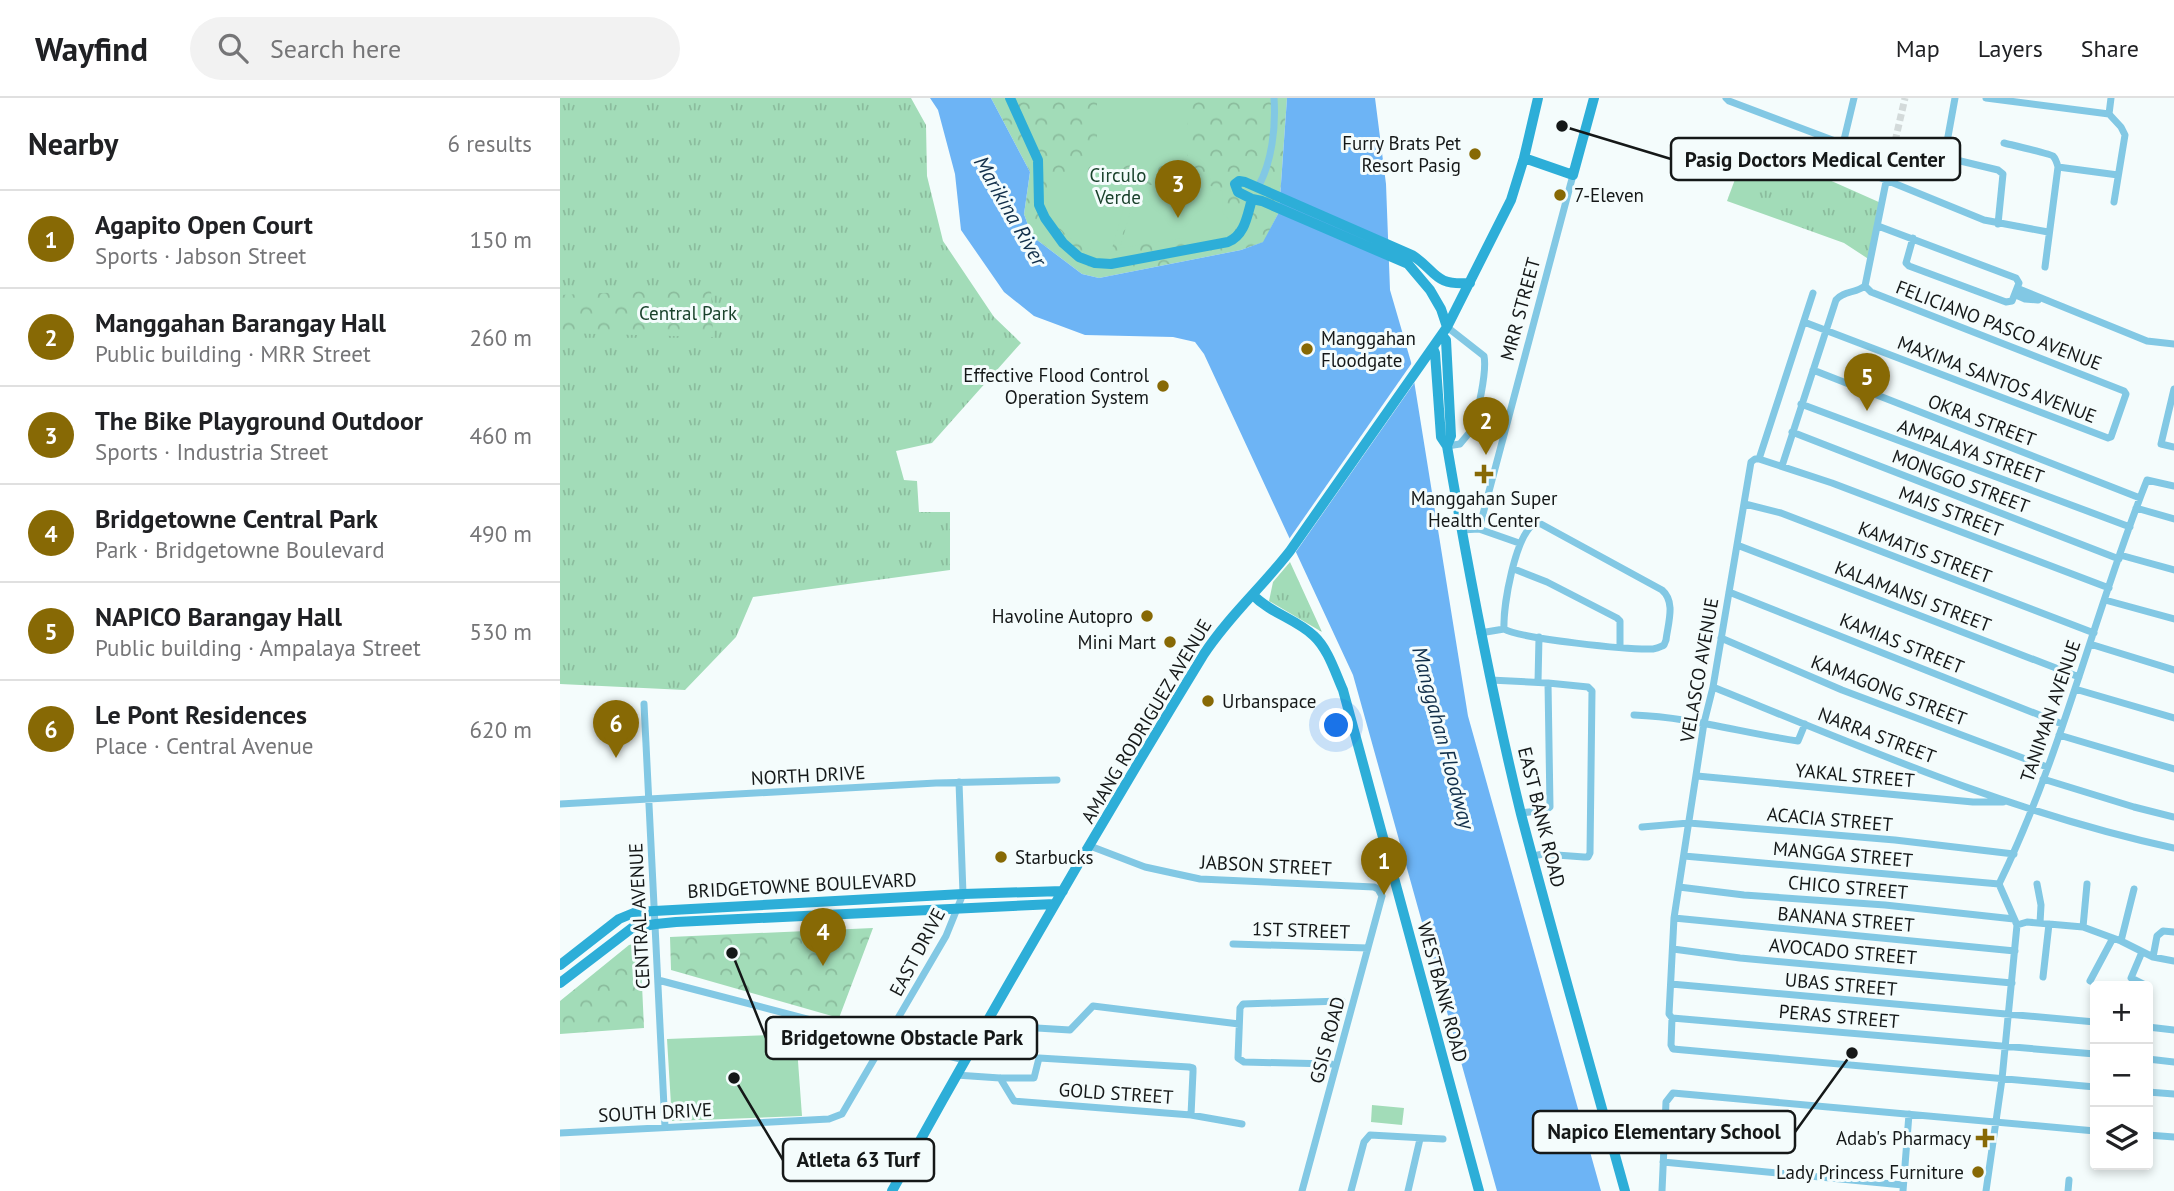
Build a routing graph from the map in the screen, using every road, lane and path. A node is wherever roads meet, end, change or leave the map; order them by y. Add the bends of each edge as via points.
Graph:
1 (1010, 98) edge
2 (1274, 98) edge
3 (1538, 98) edge
4 (1594, 98) edge
5 (1726, 98) edge
6 (1854, 98) edge
7 (1955, 98) edge
8 (1986, 98) edge
9 (2111, 98) edge
10 (2007, 100) edge
11 (2109, 114) junction
12 (2004, 143) dead end
13 (1843, 144) junction
14 (1524, 158) junction
15 (2057, 167) junction
16 (1573, 175) junction
17 (2118, 175) junction
18 (1887, 176) junction
19 (1260, 195) junction
20 (2114, 202) dead end
21 (1998, 224) junction
22 (1878, 226) junction
23 (2048, 232) junction
24 (1913, 238) junction
25 (1410, 259) junction
26 (2045, 267) dead end
27 (1440, 282) junction
28 (1470, 283) junction
29 (1865, 286) junction
30 (1430, 290) junction
31 (2017, 292) junction
32 (1813, 293) dead end
33 (1464, 296) junction
34 (1804, 322) junction
35 (1444, 331) junction
36 (1826, 331) junction
37 (2174, 344) edge
38 (1433, 348) junction
39 (1813, 370) junction
40 (2174, 389) edge
41 (2124, 391) joint
42 (1801, 404) junction
43 (1792, 432) junction
44 (1447, 446) junction
45 (2174, 447) edge
46 (1759, 459) junction
47 (1782, 466) junction
48 (2174, 486) edge
49 (2140, 498) junction
50 (1745, 504) junction
51 (2136, 508) junction
52 (2174, 519) edge
53 (2130, 527) junction
54 (1479, 529) junction
55 (1461, 530) junction
56 (1519, 542) junction
57 (1737, 545) junction
58 (2120, 557) junction
59 (1514, 569) junction
60 (2174, 570) edge
61 (2109, 588) junction
62 (1729, 592) junction
63 (1253, 595) junction
64 (2105, 600) junction
65 (2174, 619) edge
66 (1504, 629) junction
67 (1480, 633) junction
68 (2094, 633) junction
69 (1539, 637) junction
70 (1721, 638) junction
71 (2090, 644) junction
72 (1620, 647) junction
73 (2174, 670) edge
74 (2079, 677) junction
75 (1490, 680) junction
76 (1538, 682) junction
77 (1548, 683) junction
78 (1713, 687) junction
79 (2075, 689) junction
80 (644, 704) dead end
81 (1634, 715) dead end
82 (2174, 718) edge
83 (1704, 723) junction
84 (1805, 724) junction
85 (2062, 724) junction
86 (2059, 735) junction
87 (2048, 767) junction
88 (2174, 769) edge
89 (1697, 776) junction
90 (2043, 779) junction
91 (1057, 780) dead end
92 (958, 782) junction
93 (649, 799) junction
94 (2010, 803) junction
95 (560, 804) edge
96 (2031, 810) junction
97 (1521, 814) junction
98 (2174, 817) edge
99 (1689, 823) junction
100 (1643, 827) dead end
101 (1090, 846) junction
102 (2174, 848) edge
103 (2014, 854) junction
104 (1533, 856) junction
105 (1684, 856) junction
106 (1999, 884) junction
107 (2037, 884) dead end
108 (2087, 884) dead end
109 (1679, 887) junction
110 (2134, 889) dead end
111 (1063, 891) junction
112 (1398, 892) junction
113 (963, 894) junction
114 (1382, 896) junction
115 (1055, 904) junction
116 (958, 908) junction
117 (655, 910) junction
118 (1674, 918) junction
119 (2015, 922) junction
120 (2040, 923) junction
121 (656, 924) junction
122 (2049, 924) junction
123 (2083, 927) junction
124 (2174, 932) edge
125 (2113, 938) junction
126 (2121, 941) junction
127 (1233, 944) dead end
128 (1368, 948) junction
129 (1673, 950) junction
130 (2015, 951) junction
131 (2142, 952) junction
132 (2153, 957) junction
133 (2174, 961) edge
134 (560, 965) edge
135 (2043, 977) dead end
136 (658, 980) junction
137 (2090, 981) dead end
138 (2137, 981) edge
139 (560, 983) edge
140 (2012, 983) junction
141 (1671, 984) junction
142 (1342, 1001) dead end
143 (2009, 1014) junction
144 (1671, 1017) junction
145 (2090, 1022) edge
146 (1239, 1024) junction
147 (985, 1025) junction
148 (2153, 1028) edge
149 (2174, 1030) edge
150 (886, 1040) junction
151 (2006, 1045) junction
152 (2090, 1053) edge
153 (964, 1060) junction
154 (2153, 1060) edge
155 (2174, 1062) edge
156 (1331, 1064) dead end
157 (956, 1075) junction
158 (1000, 1078) junction
159 (2002, 1079) junction
160 (2090, 1087) edge
161 (2153, 1092) edge
162 (2174, 1094) edge
163 (1909, 1114) junction
164 (1191, 1115) junction
165 (836, 1117) joint
166 (1997, 1123) junction
167 (1242, 1124) dead end
168 (665, 1127) junction
169 (2090, 1131) edge
170 (560, 1133) edge
171 (2153, 1135) edge
172 (2174, 1137) edge
173 (1420, 1139) junction
174 (1443, 1139) dead end
175 (1663, 1162) junction
176 (2069, 1181) dead end
177 (1903, 1188) edge
178 (892, 1191) edge
179 (1303, 1191) edge
180 (1351, 1191) edge
181 (1408, 1191) edge
182 (1479, 1191) edge
183 (1625, 1191) edge
184 (1662, 1191) edge
185 (1986, 1191) edge
186 (2068, 1191) edge

1 - 19 street via 1038,160 1039,205 1059,238 1079,257 1111,264 1228,242 1238,238
2 - 19 street via 1273,136
3 - 14 street, AMANG RODRIGUEZ AVENUE
4 - 16 street, MRR STREET
5 - 13 street
6 - 13 street
7 - 21 street via 1945,153 1948,158 2003,174
8 - 10 street
9 - 11 street
10 - 11 street
11 - 17 street via 2125,135
12 - 15 street via 2052,154
13 - 18 street via 1843,158 1858,169
14 - 16 street
14 - 28 street, AMANG RODRIGUEZ AVENUE via 1511,200
15 - 17 street
15 - 23 street
16 - 54 street, MRR STREET
17 - 20 street
18 - 21 street
18 - 22 street
19 - 25 street
21 - 23 street
22 - 24 street
22 - 29 street
23 - 26 street
24 - 31 street via 2016,278
24 - 31 street via 1906,259 1909,266 2006,302
25 - 27 street via 1420,260
25 - 30 street, EAST BANK ROAD
27 - 28 street
27 - 30 street
27 - 33 street
28 - 33 street, AMANG RODRIGUEZ AVENUE
29 - 36 street via 1839,296
29 - 41 street, FELICIANO PASCO AVENUE
30 - 35 street, EAST BANK ROAD via 1441,309
31 - 37 street via 2147,341
32 - 34 street
33 - 35 street, AMANG RODRIGUEZ AVENUE
34 - 36 street
34 - 46 street
35 - 38 street, AMANG RODRIGUEZ AVENUE
35 - 44 street, EAST BANK ROAD via 1451,436
35 - 44 street via 1484,356 1486,364 1471,431 1460,444
36 - 39 street
36 - 41 street, MAXIMA SANTOS AVENUE via 2108,438
38 - 44 street, EAST BANK ROAD via 1441,437
38 - 63 street, AMANG RODRIGUEZ AVENUE via 1290,551
39 - 42 street
39 - 49 street, OKRA STREET
40 - 45 street via 2161,444
42 - 43 street
42 - 53 street, AMPALAYA STREET
43 - 47 street
43 - 58 street, MONGGO STREET
44 - 55 street, EAST BANK ROAD
46 - 47 street
46 - 50 street, VELASCO AVENUE via 1751,462
47 - 61 street, MAIS STREET
48 - 49 street, TANIMAN AVENUE via 2149,480
49 - 51 street, TANIMAN AVENUE
50 - 57 street, VELASCO AVENUE
50 - 68 street, KAMATIS STREET via 1782,513
51 - 52 street
51 - 53 street, TANIMAN AVENUE
53 - 58 street, TANIMAN AVENUE
54 - 55 street
54 - 56 street
55 - 67 street, EAST BANK ROAD
56 - 59 street
56 - 72 street via 1529,527 1541,524 1669,596 1664,645
57 - 62 street, VELASCO AVENUE
57 - 74 street, KALAMANSI STREET
58 - 60 street, MONGGO STREET
58 - 61 street, TANIMAN AVENUE
59 - 66 street via 1504,606
59 - 72 street via 1617,618
61 - 64 street, TANIMAN AVENUE
62 - 70 street, VELASCO AVENUE
62 - 85 street, KAMIAS STREET
63 - 101 street, AMANG RODRIGUEZ AVENUE via 1204,654
63 - 112 street, WESTBANK ROAD via 1322,645 1345,698
64 - 65 street
64 - 68 street, TANIMAN AVENUE
66 - 67 street
66 - 69 street
67 - 75 street, EAST BANK ROAD
68 - 71 street, TANIMAN AVENUE
69 - 72 street
69 - 76 street
70 - 78 street, VELASCO AVENUE
70 - 87 street, KAMAGONG STREET via 1842,690
71 - 73 street
71 - 74 street, TANIMAN AVENUE
74 - 79 street, TANIMAN AVENUE
75 - 76 street
75 - 97 street, EAST BANK ROAD
76 - 77 street
77 - 97 street via 1550,807
77 - 104 street via 1591,691 1591,853 1584,858
78 - 83 street, VELASCO AVENUE
78 - 84 street, NARRA STREET
79 - 82 street
79 - 85 street, TANIMAN AVENUE
80 - 93 street, CENTRAL AVENUE
81 - 83 street
83 - 84 street via 1798,741
83 - 89 street, VELASCO AVENUE
84 - 94 street, NARRA STREET
85 - 86 street, TANIMAN AVENUE
86 - 87 street, TANIMAN AVENUE
86 - 88 street
87 - 90 street, TANIMAN AVENUE
89 - 94 street, YAKAL STREET
89 - 99 street, VELASCO AVENUE
90 - 96 street, TANIMAN AVENUE
90 - 98 street
91 - 92 street, NORTH DRIVE
92 - 93 street, NORTH DRIVE
92 - 113 street, EAST DRIVE
93 - 95 street, NORTH DRIVE
93 - 117 street, CENTRAL AVENUE
94 - 96 street, NARRA STREET
96 - 102 street, NARRA STREET
96 - 103 street, TANIMAN AVENUE
97 - 104 street, EAST BANK ROAD
99 - 100 street, ACACIA STREET
99 - 103 street, ACACIA STREET
99 - 105 street, VELASCO AVENUE
101 - 111 street, AMANG RODRIGUEZ AVENUE
101 - 114 street, JABSON STREET via 1145,867 1191,877 1374,887
103 - 106 street, TANIMAN AVENUE
104 - 183 street, EAST BANK ROAD
105 - 106 street, MANGGA STREET
105 - 109 street, VELASCO AVENUE
106 - 119 street
107 - 120 street
108 - 123 street
109 - 118 street, VELASCO AVENUE
109 - 119 street, CHICO STREET
110 - 126 street
111 - 113 street, BRIDGETOWNE BOULEVARD
111 - 115 street, AMANG RODRIGUEZ AVENUE
112 - 114 street
112 - 182 street, WESTBANK ROAD
113 - 116 street, EAST DRIVE
113 - 117 street, BRIDGETOWNE BOULEVARD
114 - 128 street, GSIS ROAD
115 - 116 street, BRIDGETOWNE BOULEVARD
115 - 147 street, AMANG RODRIGUEZ AVENUE
116 - 121 street, BRIDGETOWNE BOULEVARD
116 - 150 street, EAST DRIVE
117 - 121 street, CENTRAL AVENUE
117 - 134 street, BRIDGETOWNE BOULEVARD via 619,919
118 - 129 street, VELASCO AVENUE
118 - 130 street, BANANA STREET
119 - 120 street, CHICO STREET
119 - 130 street
120 - 122 street, CHICO STREET
121 - 136 street, CENTRAL AVENUE
121 - 139 street, BRIDGETOWNE BOULEVARD via 632,928
122 - 123 street, CHICO STREET
122 - 135 street
123 - 125 street, CHICO STREET
124 - 132 street via 2157,936
125 - 126 street, CHICO STREET
125 - 137 street
126 - 131 street, CHICO STREET
127 - 128 street, 1ST STREET
128 - 179 street, GSIS ROAD
129 - 140 street, AVOCADO STREET
129 - 141 street, VELASCO AVENUE
130 - 140 street
131 - 132 street, CHICO STREET
131 - 138 street via 2131,978
132 - 133 street, CHICO STREET
136 - 150 street
136 - 168 street, CENTRAL AVENUE
140 - 143 street
141 - 143 street, UBAS STREET
141 - 144 street, VELASCO AVENUE
142 - 146 street via 1243,1004
143 - 145 street, UBAS STREET
143 - 151 street
144 - 151 street, PERAS STREET
144 - 159 street, VELASCO AVENUE via 1673,1049
146 - 147 street via 1093,1006 1070,1030
146 - 156 street via 1238,1058 1244,1062
147 - 153 street, AMANG RODRIGUEZ AVENUE
148 - 149 street
150 - 153 street
150 - 165 street, EAST DRIVE
151 - 152 street, PERAS STREET
151 - 159 street
153 - 157 street, AMANG RODRIGUEZ AVENUE
154 - 155 street
157 - 158 street
157 - 178 street, AMANG RODRIGUEZ AVENUE
158 - 164 street, GOLD STREET via 1014,1101
158 - 164 street via 1034,1078 1039,1058 1189,1067 1193,1068
159 - 160 street
159 - 166 street
161 - 162 street
163 - 166 street
163 - 175 street via 1673,1093 1665,1101
163 - 177 street
164 - 167 street, GOLD STREET
165 - 168 street, SOUTH DRIVE
166 - 169 street
166 - 185 street
168 - 170 street, SOUTH DRIVE
171 - 172 street
173 - 174 street
173 - 180 street via 1370,1135
173 - 181 street
175 - 177 street
175 - 184 street
176 - 186 street

